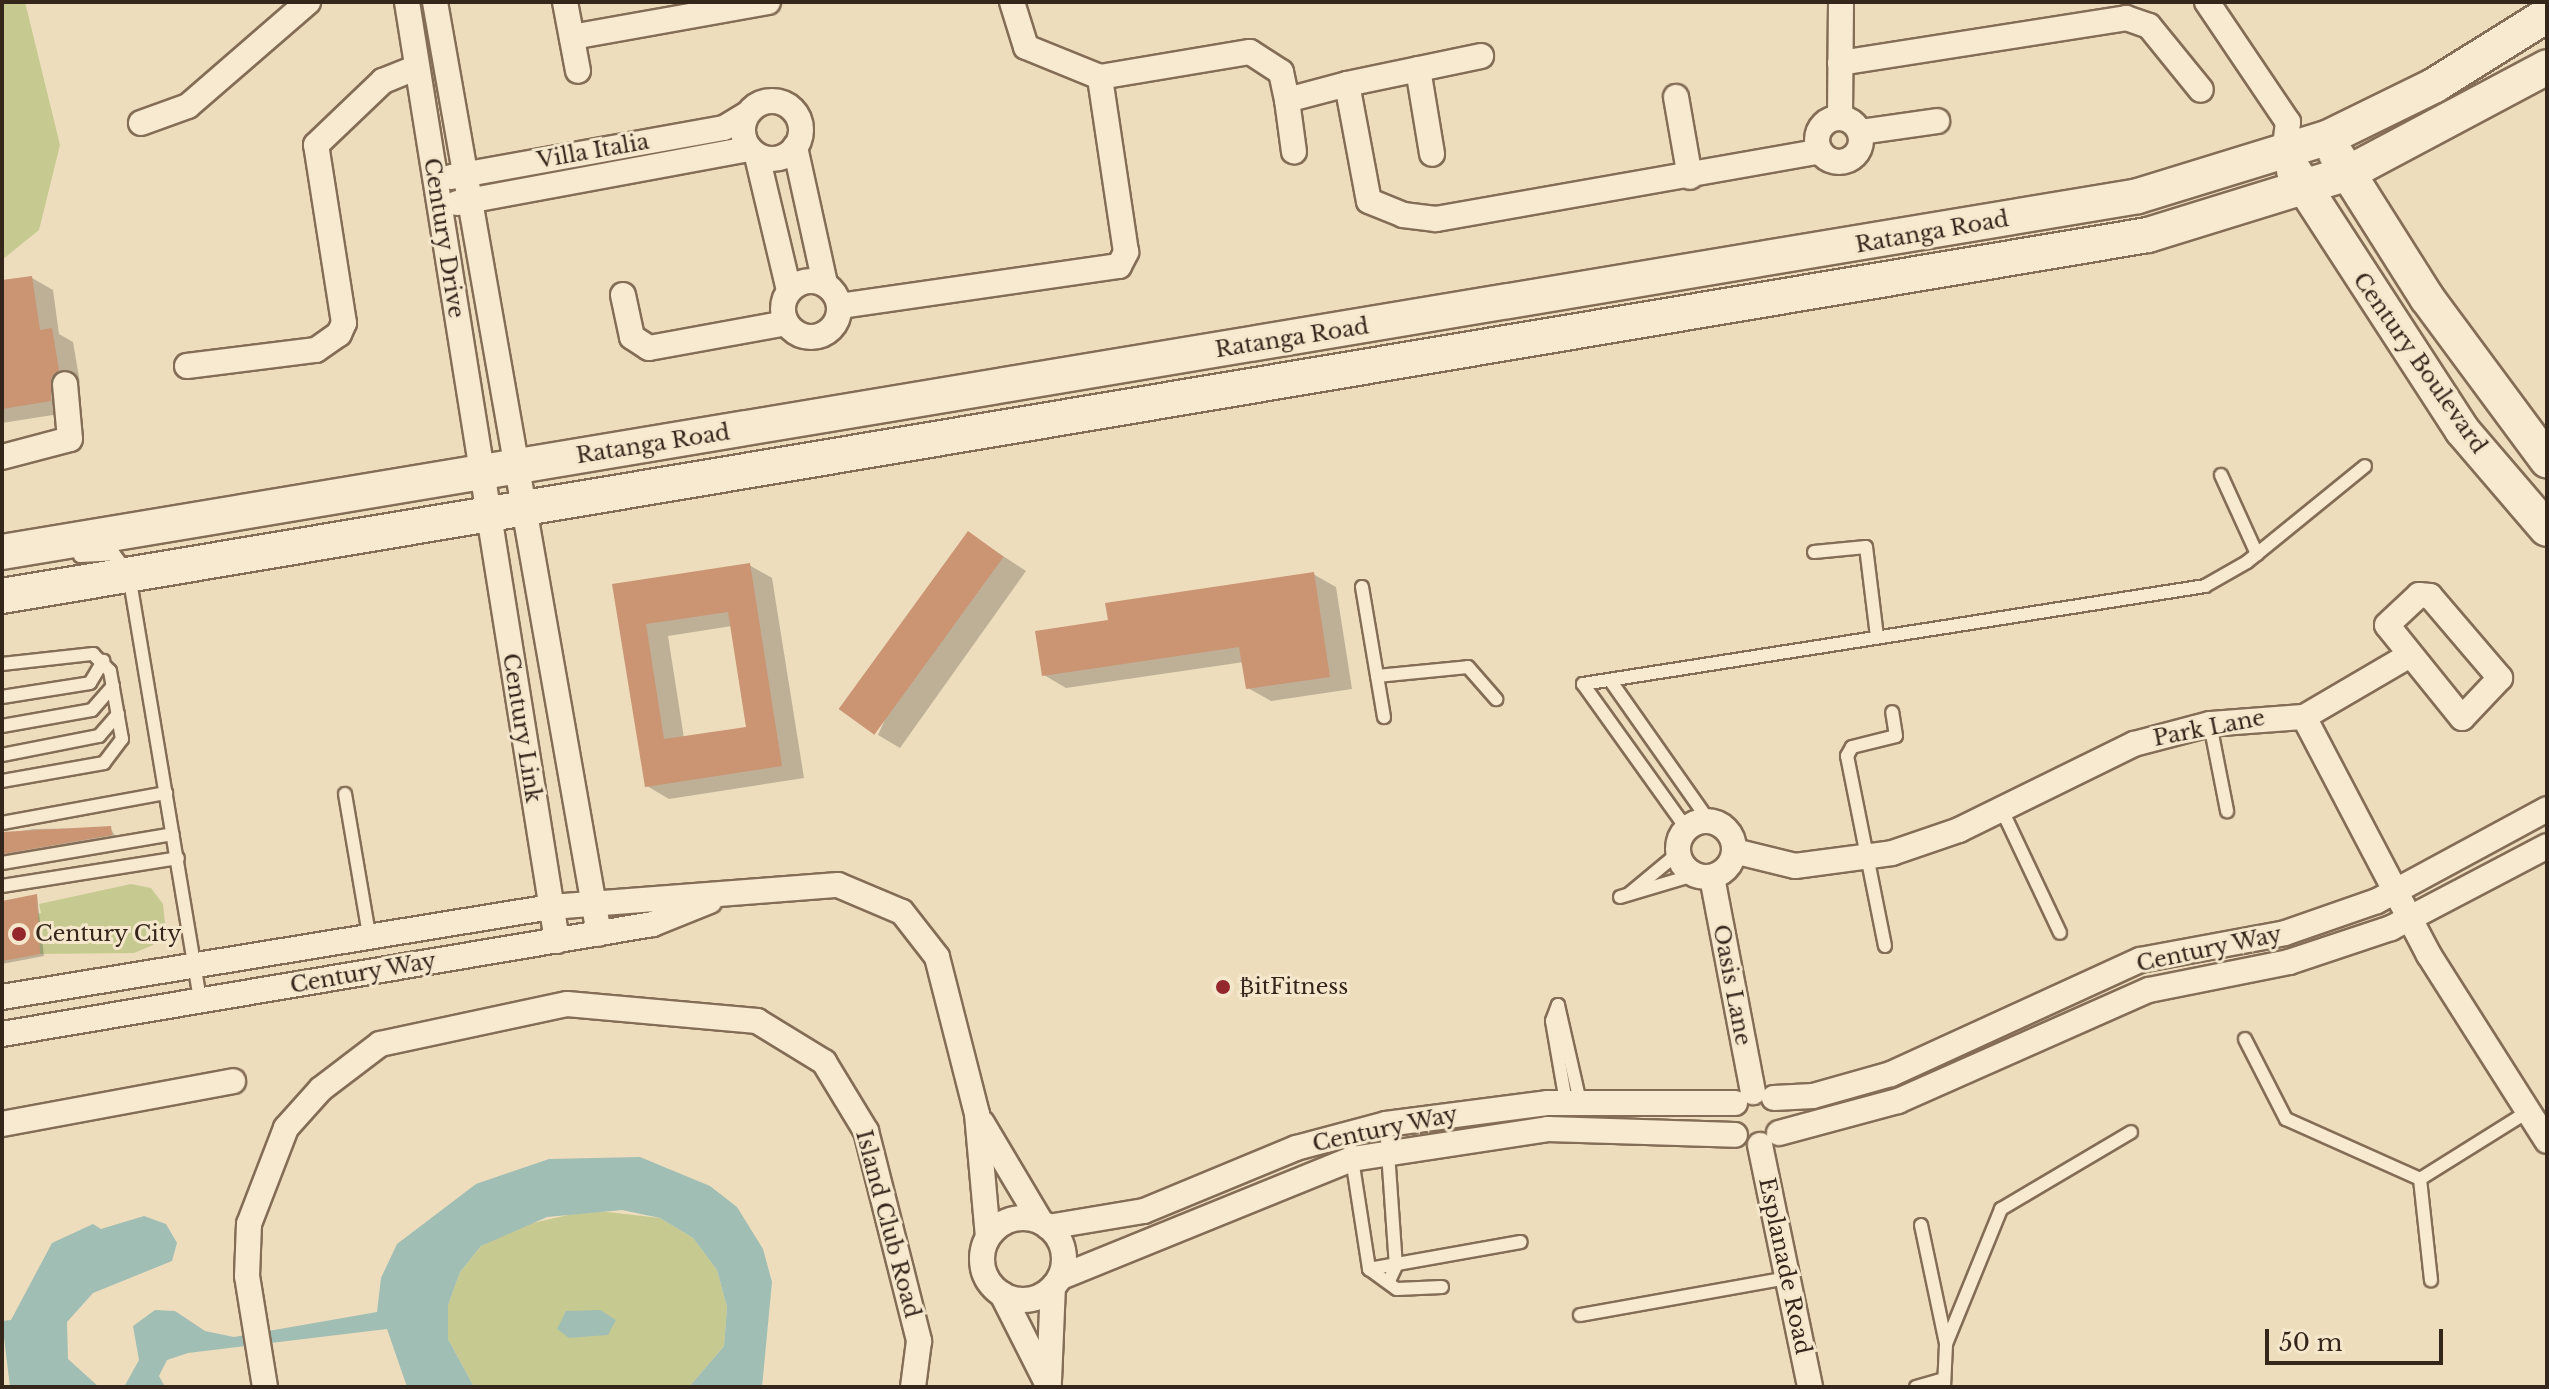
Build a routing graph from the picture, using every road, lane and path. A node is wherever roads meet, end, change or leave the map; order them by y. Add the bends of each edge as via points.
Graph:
1 (308, 2) edge
2 (407, 2) edge
3 (435, 2) edge
4 (565, 2) edge
5 (768, 2) edge
6 (1012, 2) edge
7 (1841, 2) edge
8 (2207, 2) edge
9 (2547, 15) edge
10 (572, 37) junction
11 (1481, 56) dead end
12 (1840, 63) junction
13 (2547, 67) edge
14 (416, 68) junction
15 (1418, 69) junction
16 (578, 71) dead end
17 (1100, 77) junction
18 (1347, 84) junction
19 (2201, 90) dead end
20 (1676, 97) dead end
21 (1287, 100) junction
22 (747, 114) junction
23 (1840, 117) junction
24 (1937, 121) dead end
25 (141, 123) dead end
26 (1861, 132) junction
27 (2286, 138) junction
28 (2327, 138) junction
29 (795, 147) junction
30 (1820, 151) junction
31 (753, 152) junction
32 (1294, 152) dead end
33 (1432, 154) dead end
34 (466, 173) junction
35 (2348, 173) junction
36 (1690, 177) junction
37 (435, 180) junction
38 (2305, 189) junction
39 (471, 200) junction
40 (439, 207) junction
41 (825, 284) junction
42 (789, 290) junction
43 (623, 295) dead end
44 (840, 306) junction
45 (786, 323) junction
46 (187, 366) dead end
47 (65, 384) dead end
48 (2, 457) edge
49 (2547, 460) edge
50 (2365, 466) dead end
51 (517, 468) junction
52 (483, 474) junction
53 (2221, 475) dead end
54 (526, 509) junction
55 (487, 514) junction
56 (2547, 529) edge
57 (2, 552) edge
58 (1814, 552) dead end
59 (2257, 554) junction
60 (2, 568) edge
61 (129, 575) junction
62 (1362, 587) dead end
63 (2, 596) edge
64 (1877, 637) junction
65 (2410, 655) junction
66 (103, 661) junction
67 (2, 664) edge
68 (1377, 676) junction
69 (1610, 680) junction
70 (113, 686) junction
71 (2, 697) edge
72 (1496, 699) dead end
73 (1892, 712) dead end
74 (118, 714) junction
75 (1384, 717) dead end
76 (2304, 717) junction
77 (2210, 724) junction
78 (2, 726) edge
79 (2, 755) edge
80 (2, 781) edge
81 (166, 793) junction
82 (345, 794) dead end
83 (2001, 808) junction
84 (2547, 809) edge
85 (2227, 811) dead end
86 (2, 823) edge
87 (1698, 824) junction
88 (173, 834) junction
89 (2547, 846) edge
90 (1734, 851) junction
91 (1677, 854) junction
92 (178, 858) junction
93 (1869, 858) junction
94 (2, 863) edge
95 (1703, 876) junction
96 (2, 886) edge
97 (2395, 893) junction
98 (720, 897) junction
99 (593, 902) junction
100 (551, 907) junction
101 (2409, 919) junction
102 (2060, 933) dead end
103 (599, 934) junction
104 (369, 935) junction
105 (557, 941) junction
106 (1885, 946) dead end
107 (194, 965) junction
108 (2, 997) edge
109 (200, 1000) junction
110 (2, 1034) edge
111 (2245, 1039) dead end
112 (233, 1081) dead end
113 (1754, 1098) junction
114 (1573, 1102) junction
115 (2538, 1105) edge
116 (977, 1114) junction
117 (2, 1124) edge
118 (1386, 1124) junction
119 (2131, 1132) dead end
120 (1348, 1133) junction
121 (1735, 1135) junction
122 (1770, 1139) junction
123 (2547, 1141) edge
124 (1386, 1152) junction
125 (1352, 1159) junction
126 (2420, 1179) junction
127 (1044, 1224) junction
128 (1921, 1225) dead end
129 (988, 1237) junction
130 (1521, 1242) dead end
131 (1396, 1266) junction
132 (1369, 1269) junction
133 (1788, 1278) junction
134 (2431, 1280) dead end
135 (1389, 1281) junction
136 (1057, 1282) junction
137 (1442, 1287) dead end
138 (1002, 1294) junction
139 (1580, 1315) dead end
140 (1946, 1344) junction
141 (1944, 1383) edge
142 (265, 1387) edge
143 (913, 1387) edge
144 (1810, 1387) edge
145 (1916, 1387) edge

1 - 25 street via 188,106
2 - 14 street, Century Drive
3 - 34 street, Century Drive
4 - 10 street
5 - 10 street
6 - 17 street via 1026,47
7 - 12 street
8 - 27 street
9 - 28 main road, Ratanga Road via 2435,85
10 - 16 street
11 - 15 street
12 - 19 street via 2126,18 2149,26
12 - 23 street
13 - 35 main road, Ratanga Road
14 - 37 street, Century Drive
14 - 46 street via 383,81 316,145 344,323 339,334 316,350
15 - 18 street
15 - 33 street
17 - 21 street via 1250,52 1281,72
17 - 44 street via 1126,252 1119,266
18 - 21 street
18 - 36 street via 1369,201 1403,215 1436,219
20 - 36 street
21 - 32 street
22 - 29 street via 766,102 788,106 800,125
22 - 31 street
22 - 34 street, Villa Italia via 724,128
23 - 26 street
23 - 30 street via 1819,130
24 - 26 street
26 - 30 street via 1860,149 1847,161
27 - 28 main road, Ratanga Road
27 - 38 main road, Century Boulevard
27 - 51 main road, Ratanga Road via 2138,196
28 - 35 main road, Century Boulevard
29 - 31 street via 778,159
29 - 41 street
30 - 36 street
31 - 39 street, Villa Italia
31 - 42 street
34 - 37 street, Villa Italia
34 - 39 street, Century Drive
35 - 38 main road, Ratanga Road
35 - 49 main road, Century Boulevard via 2444,323
37 - 40 street, Century Drive
38 - 54 main road, Ratanga Road via 2148,235 1907,280
38 - 56 main road, Century Boulevard via 2462,430
39 - 40 street, Villa Italia
39 - 51 street, Century Drive
40 - 52 street, Century Drive
41 - 42 street
41 - 44 street
42 - 45 street
43 - 45 street via 632,337 649,348
44 - 45 street via 827,333 797,334
47 - 48 street via 70,439
50 - 59 lane
51 - 52 main road, Ratanga Road
51 - 54 street, Century Drive
52 - 55 street, Century Drive
52 - 57 main road, Ratanga Road
53 - 59 lane
54 - 55 main road, Ratanga Road
54 - 99 street, Century Link
55 - 61 main road, Ratanga Road
55 - 100 street, Century Link
58 - 64 lane via 1866,547
59 - 64 lane via 2205,586
60 - 61 lane via 107,552
61 - 63 main road, Ratanga Road
61 - 81 lane
62 - 68 lane
64 - 69 lane
65 - 65 street via 2460,717 2501,683 2427,595 2388,621
65 - 76 street
66 - 67 lane via 77,652
66 - 70 lane
66 - 71 lane via 90,683
68 - 72 lane via 1468,667
68 - 75 lane
69 - 87 lane
69 - 87 lane via 1583,684
70 - 74 lane
70 - 78 lane via 92,710
73 - 93 lane via 1894,738 1847,752
74 - 79 lane via 99,736
74 - 80 lane via 122,739 111,759
76 - 77 street, Park Lane
76 - 97 street
77 - 83 street, Park Lane via 2095,758
77 - 85 lane
81 - 86 lane
81 - 88 lane
82 - 104 lane
83 - 93 street, Park Lane via 1937,838
83 - 102 lane
84 - 97 street, Century Way
87 - 90 street via 1725,828
87 - 91 street
88 - 92 lane
88 - 94 lane
89 - 101 street, Century Way
90 - 93 street, Park Lane via 1795,866
90 - 95 street via 1728,868
91 - 95 street
91 - 95 lane via 1625,895
92 - 96 lane
92 - 107 lane
93 - 106 lane
95 - 113 street, Oasis Lane
97 - 101 street
97 - 113 street, Century Way via 2285,933 2140,960 1891,1074 1813,1096
98 - 99 street, Century Way
98 - 103 street, Century Way via 653,924
98 - 116 street, Century Way via 838,885 902,912 937,957
99 - 100 street, Century Way
99 - 103 street, Century Link
100 - 104 street, Century Way
100 - 105 street, Century Link
101 - 115 street
101 - 122 street, Century Way via 2289,962 2149,990 1898,1101
103 - 105 street, Century Way
104 - 107 street, Century Way
105 - 109 street, Century Way
107 - 108 street, Century Way
107 - 109 lane
109 - 110 street, Century Way
111 - 126 lane via 2286,1119
112 - 117 street
113 - 114 street, Century Way
113 - 121 street
113 - 122 street, Esplanade Road via 1782,1111
114 - 114 lane via 1552,1021 1558,1005
114 - 118 street, Century Way
115 - 123 street
115 - 126 lane
116 - 127 street, Century Way
116 - 129 street, Century Way
118 - 120 street, Century Way
118 - 124 lane
119 - 140 lane via 2001,1209
120 - 125 lane
120 - 127 street, Century Way via 1144,1211
121 - 122 street, Century Way
121 - 124 street, Century Way via 1548,1129
122 - 133 street, Esplanade Road
124 - 125 street, Century Way
124 - 131 lane
125 - 132 lane
125 - 136 street, Century Way
126 - 134 lane
127 - 129 street via 1009,1220
127 - 136 street via 1063,1247
128 - 140 lane
129 - 138 street via 983,1268
130 - 131 lane
131 - 132 lane
131 - 135 lane
132 - 135 lane
133 - 139 lane
133 - 144 street, Esplanade Road
135 - 137 lane via 1409,1291
136 - 138 street via 1027,1300
136 - 138 street via 1049,1387
140 - 141 lane
141 - 145 lane
142 - 143 street, Island Club Road via 252,1326 249,1224 263,1173 286,1128 360,1057 404,1034 567,1004 757,1021 824,1062 866,1131 919,1341

